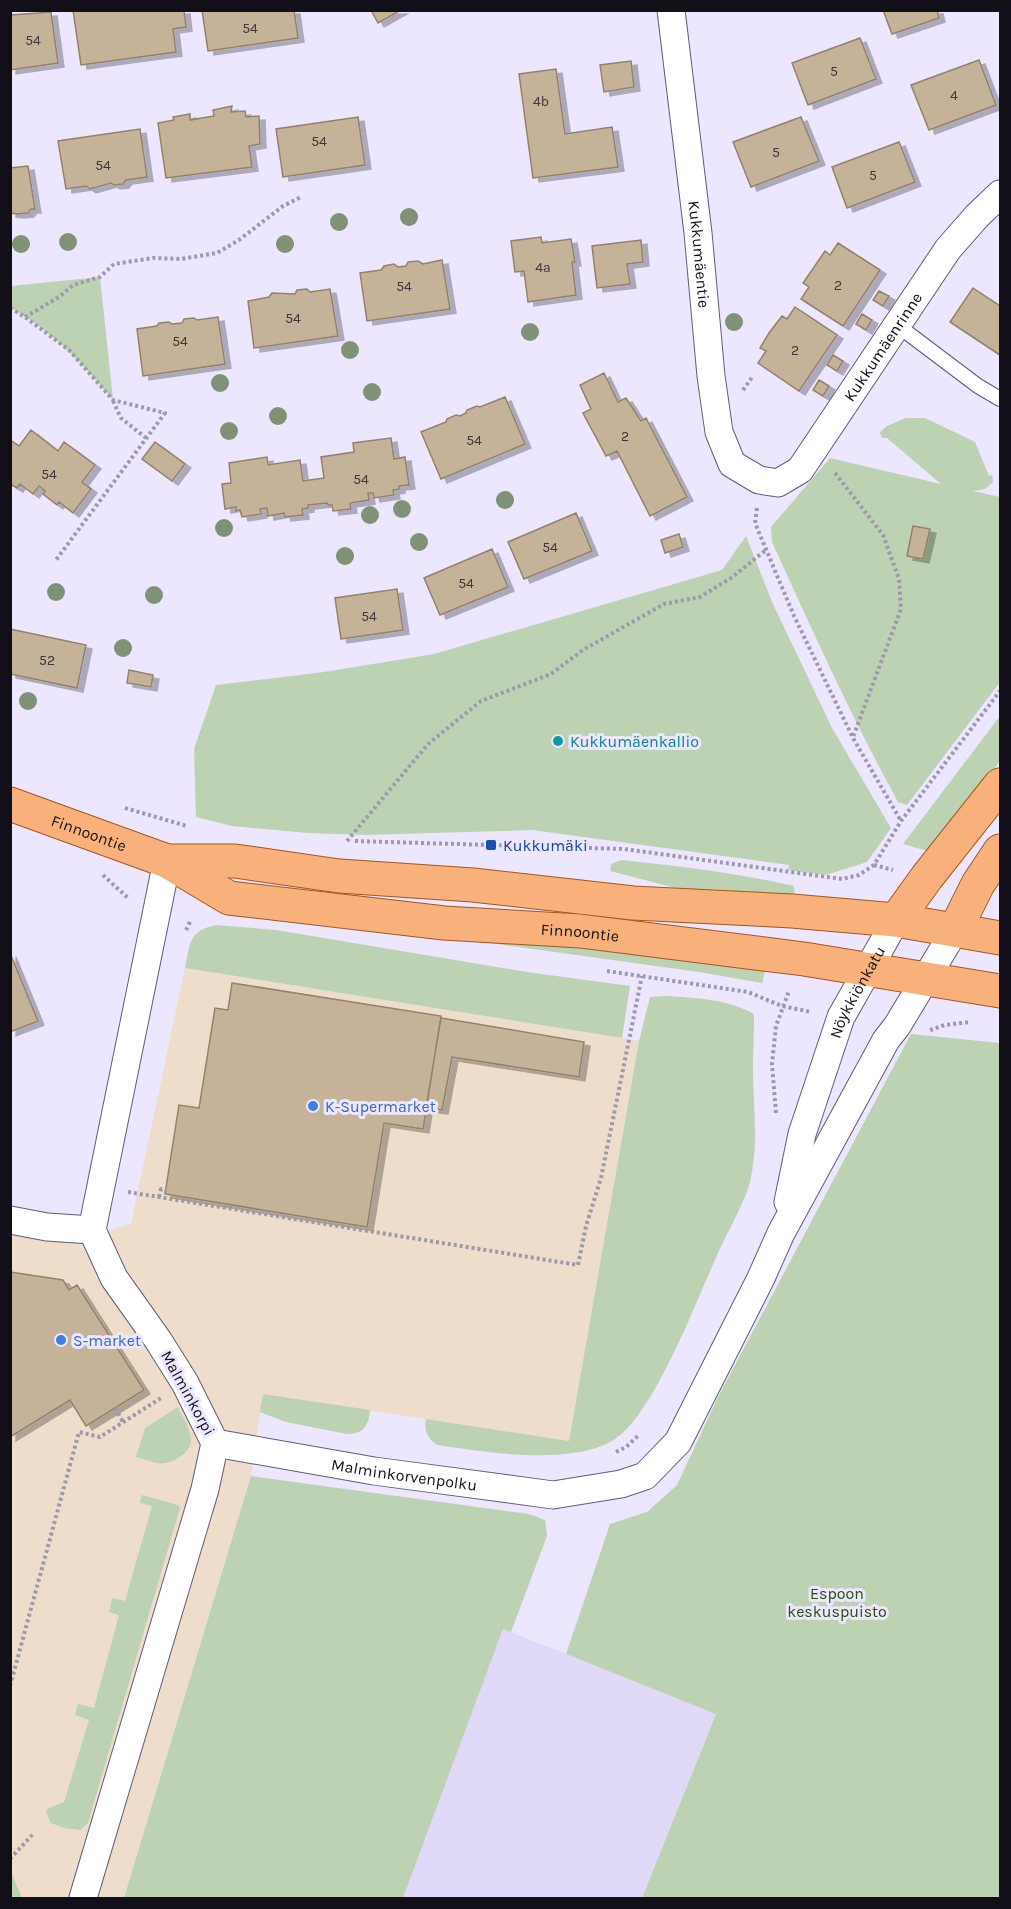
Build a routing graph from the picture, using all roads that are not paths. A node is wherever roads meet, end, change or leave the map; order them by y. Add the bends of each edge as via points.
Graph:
1 (671, 10) edge
2 (1000, 194) edge
3 (897, 325) junction
4 (1000, 399) edge
5 (759, 480) joint
6 (1000, 785) edge
7 (10, 804) edge
8 (1000, 851) edge
9 (167, 861) junction
10 (896, 920) junction
11 (955, 930) junction
12 (1000, 938) edge
13 (868, 969) junction
14 (926, 979) junction
15 (1000, 991) edge
16 (10, 1220) edge
17 (92, 1230) junction
18 (781, 1233) junction
19 (215, 1443) junction
20 (594, 1489) joint
21 (83, 1899) edge

1 - 5 street, Kukkumäentie via 719,432 732,464
2 - 3 street, Kukkumäenrinne via 948,249
3 - 4 lane
3 - 5 street, Kukkumäenrinne via 800,470 778,483
6 - 10 main road, Nöykkiönkatu
7 - 9 main road, Finnoontie
8 - 11 main road, Nöykkiönkatu
9 - 10 main road, Finnoontie via 235,861 339,876 473,885 633,903
9 - 13 main road, Finnoontie via 229,898 444,923 580,931
9 - 17 street
10 - 11 main road, Finnoontie
10 - 13 street, Nöykkiönkatu
11 - 12 main road, Finnoontie
11 - 14 street, Nöykkiönkatu
13 - 14 main road, Finnoontie
13 - 18 street, Nöykkiönkatu via 841,1017 802,1134
14 - 15 main road, Finnoontie
14 - 18 street, Nöykkiönkatu via 886,1041
16 - 17 street
17 - 19 street, Malminkorpi via 114,1278 185,1383
18 - 20 street, Nöykkiönkatu via 678,1442 645,1476
19 - 20 street, Malminkorvenpolku via 510,1490 553,1495
19 - 21 street, Malminkorpi via 206,1490

